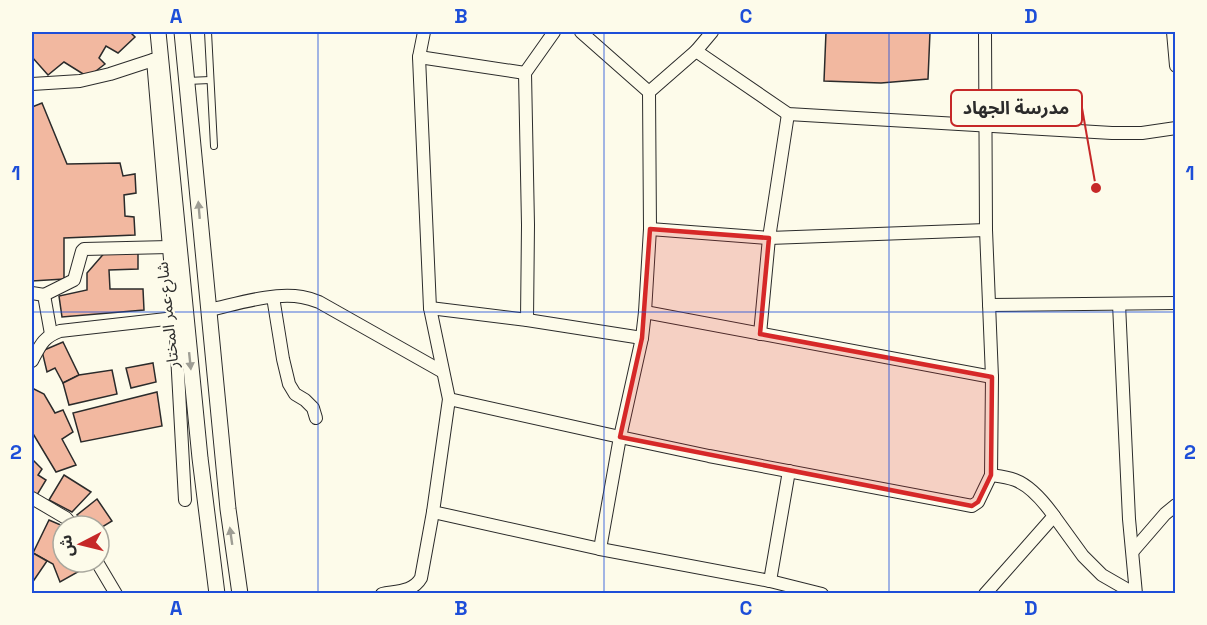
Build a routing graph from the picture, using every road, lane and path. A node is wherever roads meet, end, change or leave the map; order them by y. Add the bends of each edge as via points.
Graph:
1 (158, 32) edge
2 (182, 32) edge
3 (208, 32) edge
4 (424, 32) edge
5 (554, 32) edge
6 (581, 32) edge
7 (712, 32) edge
8 (985, 32) edge
9 (1173, 32) edge
10 (696, 51) junction
11 (419, 57) junction
12 (156, 59) junction
13 (1176, 66) edge
14 (525, 73) junction
15 (210, 80) junction
16 (187, 81) junction
17 (32, 84) edge
18 (650, 92) junction
19 (788, 114) junction
20 (987, 126) junction
21 (1176, 128) edge
22 (214, 146) dead end
23 (650, 228) junction
24 (986, 230) junction
25 (769, 238) junction
26 (202, 245) junction
27 (174, 247) junction
28 (38, 294) edge
29 (273, 297) junction
30 (1176, 303) edge
31 (1119, 304) junction
32 (989, 305) junction
33 (430, 308) junction
34 (209, 310) junction
35 (645, 312) junction
36 (175, 318) junction
37 (527, 320) junction
38 (51, 334) junction
39 (760, 334) junction
40 (642, 338) junction
41 (32, 361) edge
42 (443, 372) junction
43 (992, 377) junction
44 (449, 399) junction
45 (316, 418) dead end
46 (621, 437) junction
47 (789, 471) junction
48 (991, 475) junction
49 (32, 498) edge
50 (185, 500) dead end
51 (1176, 505) edge
52 (433, 512) junction
53 (59, 514) edge
54 (1054, 516) junction
55 (600, 549) junction
56 (1133, 551) junction
57 (104, 574) edge
58 (770, 581) junction
59 (116, 594) edge
60 (217, 594) edge
61 (240, 594) edge
62 (382, 594) edge
63 (822, 594) edge
64 (985, 594) edge
65 (1136, 594) edge

1 - 12 street, شارع عمر المختار
2 - 16 street
3 - 15 lane
4 - 11 street
5 - 14 street
6 - 18 street
7 - 10 street
8 - 20 street
9 - 13 street
10 - 18 street
10 - 19 street
11 - 14 street
11 - 33 street
12 - 17 street via 80,81
12 - 27 street, شارع عمر المختار
14 - 37 street
15 - 16 lane
15 - 22 lane
26 -> 16 street
18 - 23 street
19 - 20 street
19 - 25 street
20 - 21 street via 1112,133
20 - 24 street
23 - 25 street
23 - 35 street
24 - 25 street
24 - 32 street
25 - 39 street
26 - 27 street
26 - 34 street
27 - 28 street via 84,249 72,283
27 - 36 street
27 -> 60 street, شارع عمر المختار
28 - 38 street
29 - 34 street
29 - 42 street via 304,297 320,302
29 - 45 street via 289,384 295,394 314,408
30 - 31 street
31 - 32 street
31 - 56 street
32 - 43 street
33 - 37 street
33 - 42 street
61 -> 34 street
35 - 39 street
35 - 40 street
36 - 38 street
36 - 50 street
37 - 40 street
38 - 41 street
39 - 43 street
40 - 46 street
42 - 44 street
43 - 48 street
44 - 46 street
44 - 52 street
46 - 47 street
46 - 55 street
47 - 48 street via 972,506 978,502
47 - 58 street
48 - 54 street via 1026,486
49 - 53 street
51 - 56 street
52 - 55 street
52 - 62 street via 418,584 408,590
54 - 64 street
54 - 65 street via 1102,575
55 - 58 street
56 - 65 street
57 - 59 street
58 - 63 street

